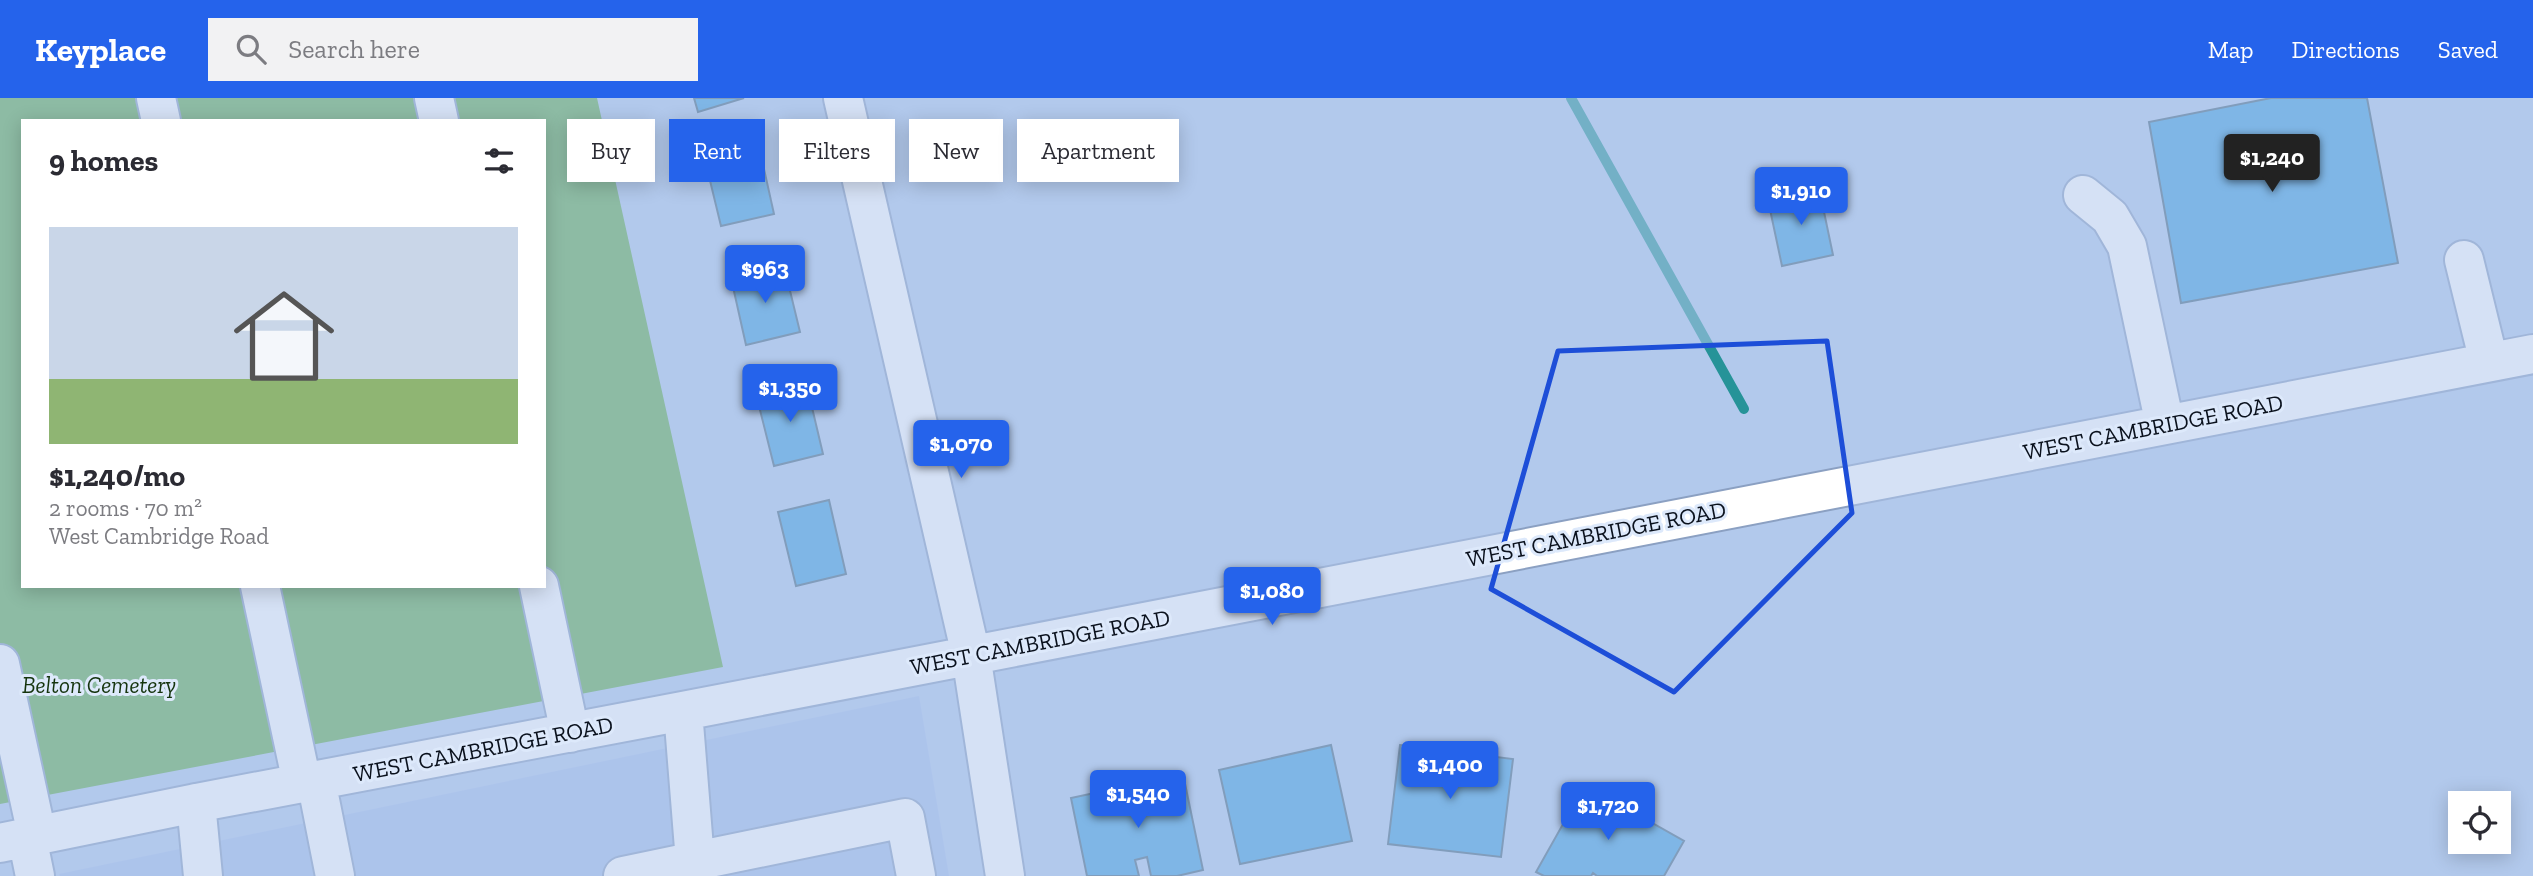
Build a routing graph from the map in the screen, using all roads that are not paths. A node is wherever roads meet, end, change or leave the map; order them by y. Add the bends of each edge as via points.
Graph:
1 (156, 98) edge
2 (434, 98) edge
3 (843, 98) edge
4 (161, 119) edge
5 (439, 119) edge
6 (2083, 195) dead end
7 (2464, 260) dead end
8 (2533, 354) edge
9 (2489, 362) junction
10 (2165, 425) junction
11 (261, 588) edge
12 (539, 588) edge
13 (971, 655) junction
14 (0, 664) edge
15 (682, 712) junction
16 (570, 733) junction
17 (309, 781) junction
18 (196, 803) junction
19 (21, 838) edge
20 (695, 861) junction
21 (35, 876) edge
22 (203, 876) edge
23 (335, 876) edge
24 (623, 876) edge
25 (916, 876) edge
26 (1005, 876) edge

1 - 4 street
2 - 5 street
3 - 13 street
6 - 10 street via 2110,217 2127,246
7 - 9 street
8 - 9 street, WEST CAMBRIDGE ROAD
9 - 10 street, WEST CAMBRIDGE ROAD
10 - 13 street, WEST CAMBRIDGE ROAD
11 - 17 street
12 - 16 street
13 - 15 street, WEST CAMBRIDGE ROAD
13 - 26 street
14 - 19 street
15 - 16 street, WEST CAMBRIDGE ROAD
15 - 20 street
16 - 17 street, WEST CAMBRIDGE ROAD
17 - 18 street, WEST CAMBRIDGE ROAD
17 - 23 street
18 - 19 street, WEST CAMBRIDGE ROAD
18 - 22 street
19 - 21 street
20 - 24 street
20 - 25 street via 905,818

